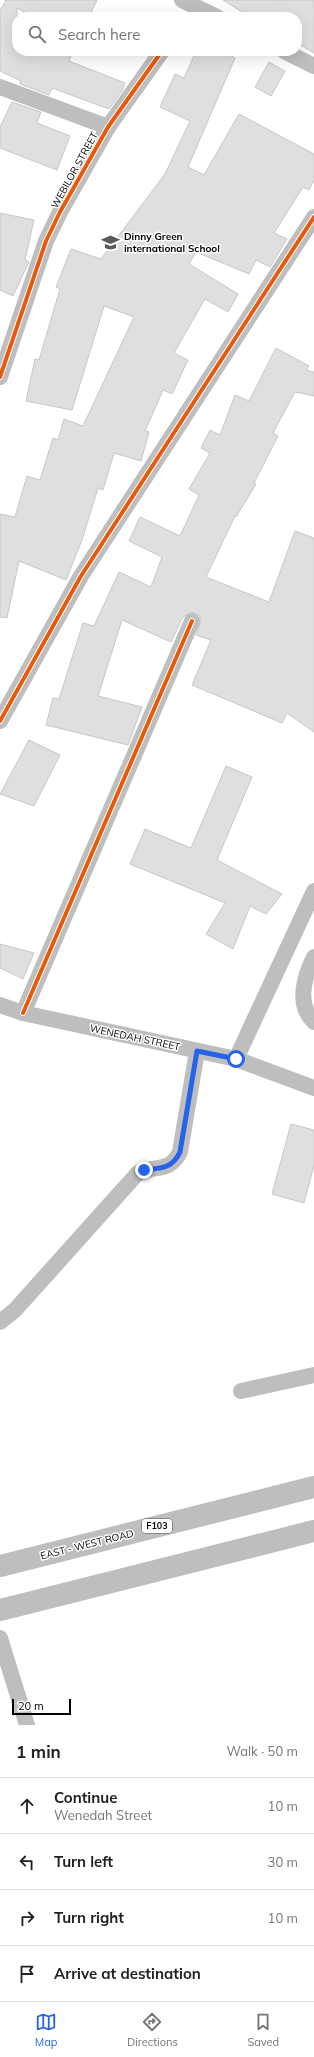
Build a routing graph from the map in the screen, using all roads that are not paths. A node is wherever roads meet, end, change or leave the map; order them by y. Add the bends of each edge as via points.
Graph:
1 (188, 8) edge
2 (200, 12) edge
3 (158, 56) edge
4 (294, 56) edge
5 (314, 66) edge
6 (0, 87) edge
7 (108, 127) junction
8 (314, 217) edge
9 (0, 377) edge
10 (192, 621) dead end
11 (0, 721) edge
12 (314, 891) edge
13 (314, 957) edge
14 (0, 1005) edge
15 (24, 1013) junction
16 (314, 1022) edge
17 (197, 1051) junction
18 (236, 1059) junction
19 (314, 1088) edge
20 (0, 1322) edge
21 (314, 1375) edge
22 (241, 1391) dead end
23 (314, 1487) edge
24 (314, 1531) edge
25 (0, 1566) edge
26 (0, 1610) edge
27 (0, 1638) edge
28 (28, 1725) edge

1 - 2 street
3 - 7 street, WEBILOR STREET
4 - 5 street
6 - 7 street
7 - 9 street, WEBILOR STREET via 46,241
8 - 11 street via 81,576
10 - 15 street
12 - 18 street
13 - 16 street via 304,984 304,1002 307,1015
14 - 15 street, WENEDAH STREET
15 - 17 street, WENEDAH STREET
17 - 18 street, WENEDAH STREET
17 - 20 street via 180,1152 175,1161 163,1168 144,1170 138,1174 15,1310
18 - 19 street, WENEDAH STREET
21 - 22 street
23 - 25 main road, EAST - WEST ROAD / F103
24 - 26 main road
27 - 28 street

